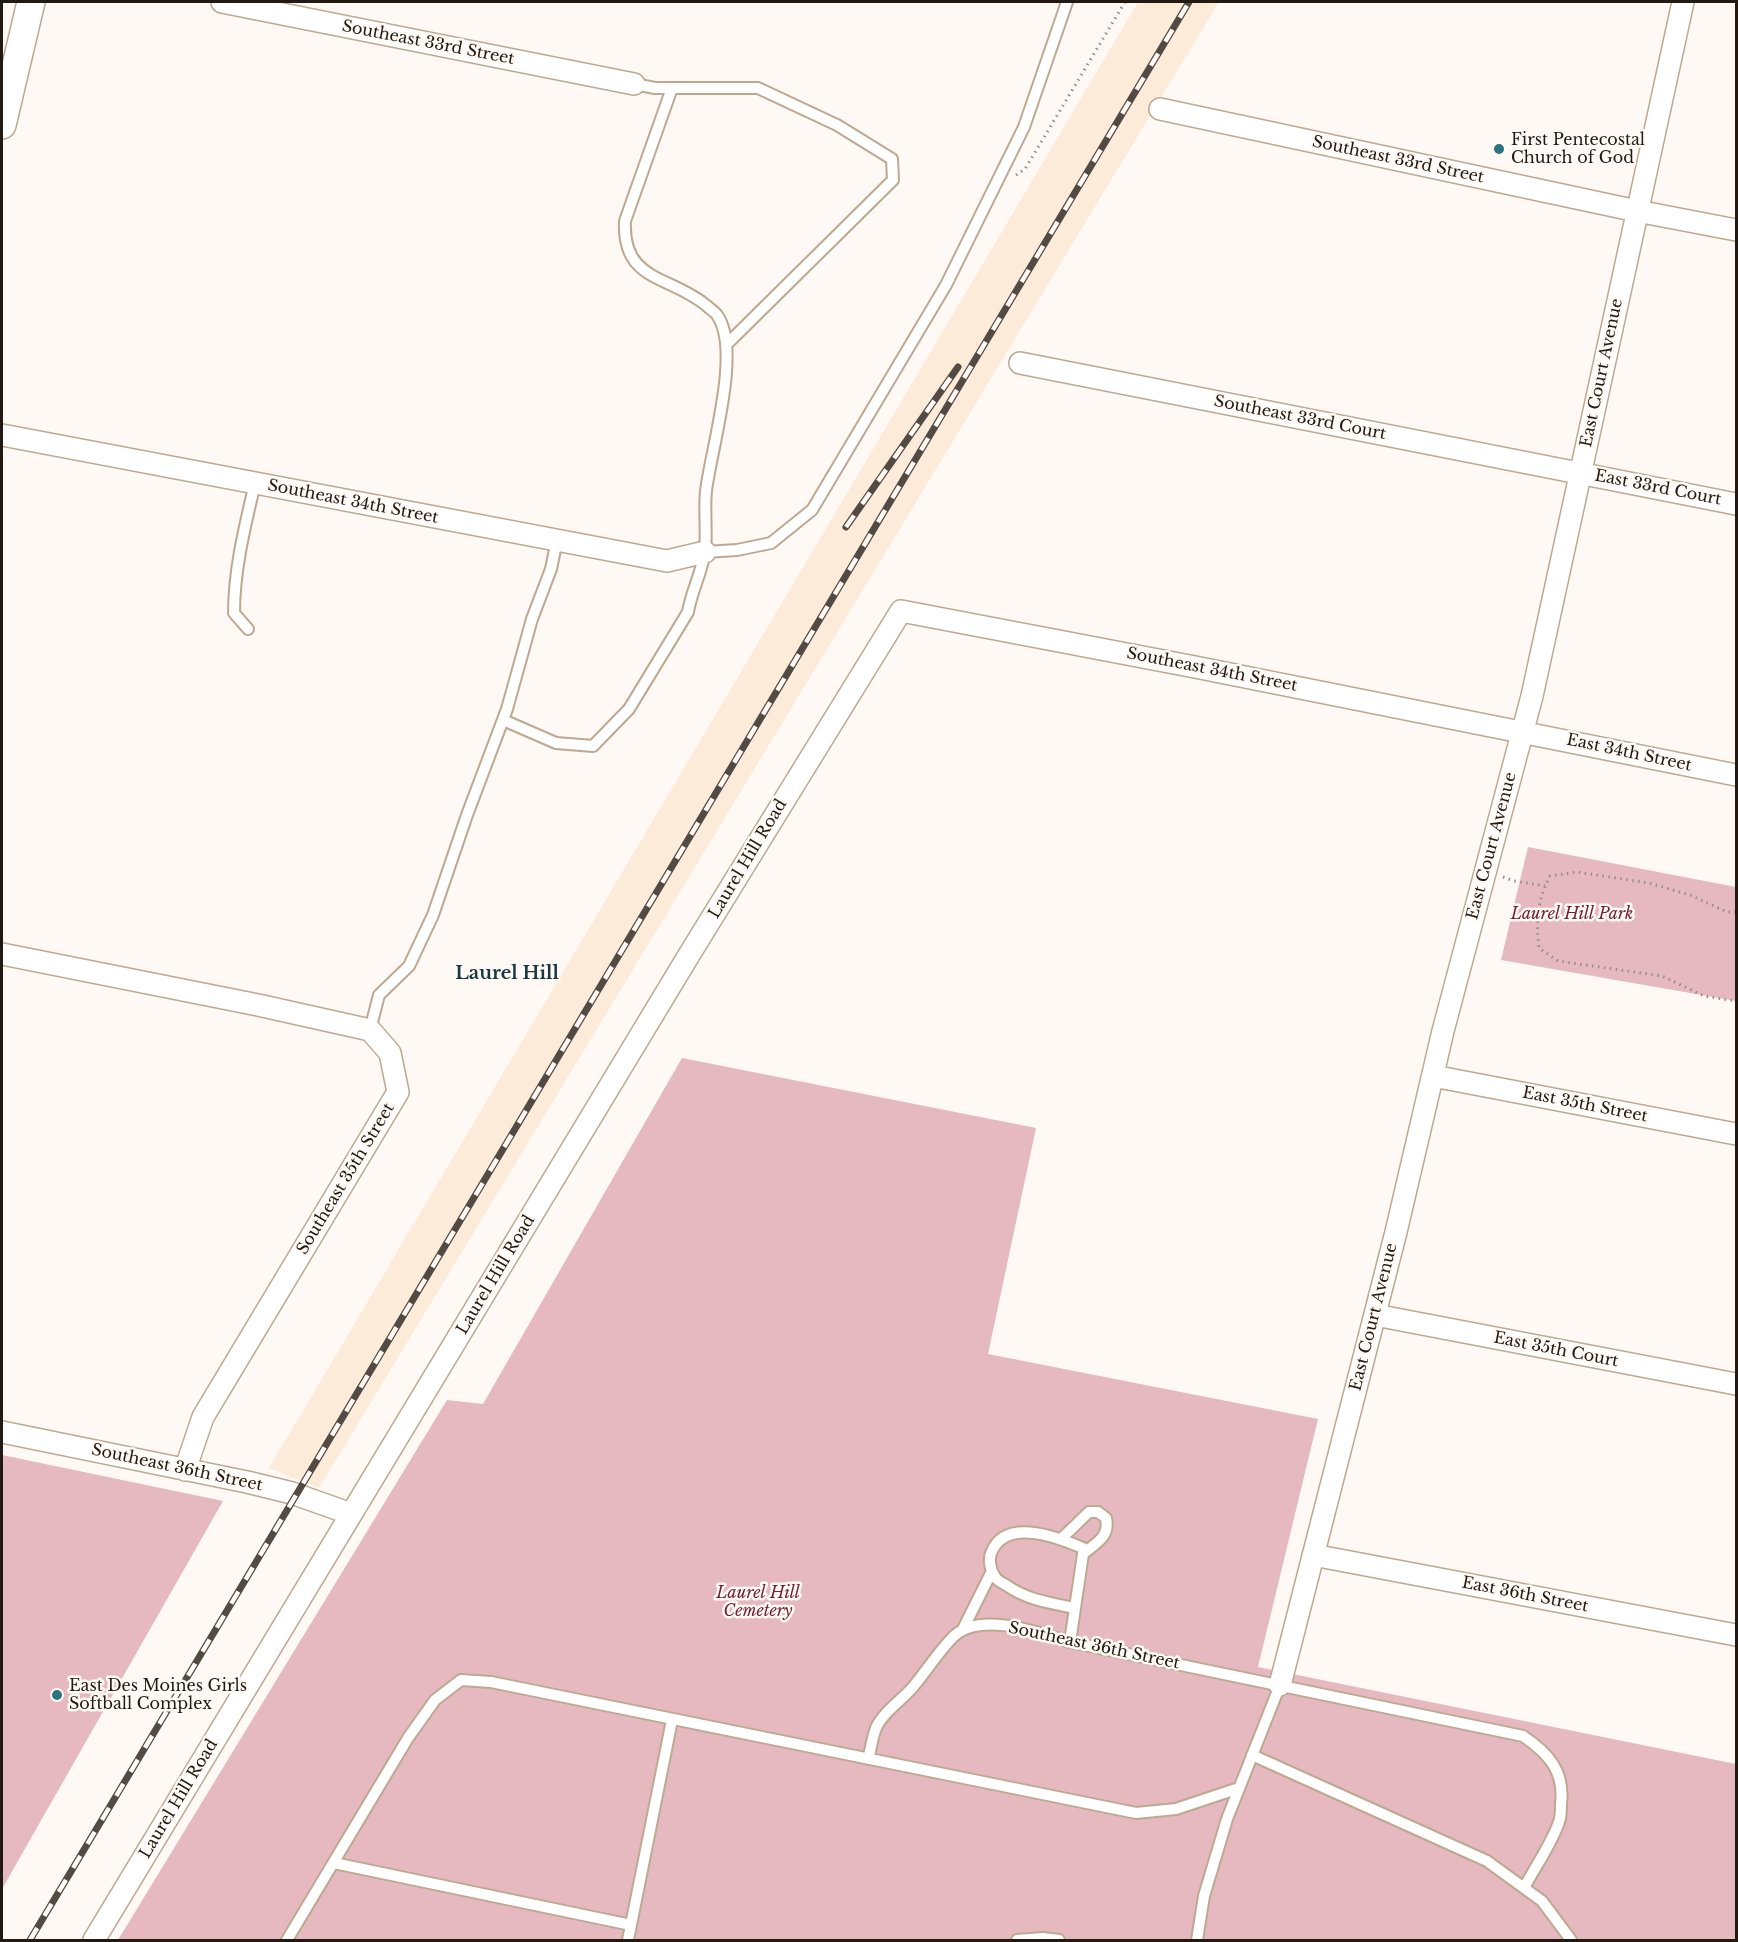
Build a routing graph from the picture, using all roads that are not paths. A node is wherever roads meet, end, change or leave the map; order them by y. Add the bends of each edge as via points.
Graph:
1 (31, 2) edge
2 (222, 2) edge
3 (1067, 2) edge
4 (1683, 2) edge
5 (633, 84) joint
6 (672, 88) junction
7 (1160, 109) dead end
8 (2, 125) edge
9 (1637, 211) junction
10 (1737, 230) edge
11 (727, 344) junction
12 (1020, 363) dead end
13 (2, 435) edge
14 (1580, 473) junction
15 (255, 483) junction
16 (1737, 504) edge
17 (557, 540) junction
18 (705, 552) junction
19 (901, 611) joint
20 (248, 629) dead end
21 (503, 720) junction
22 (1522, 732) junction
23 (1737, 775) edge
24 (2, 954) edge
25 (370, 1030) junction
26 (1433, 1076) junction
27 (1737, 1134) edge
28 (1375, 1315) junction
29 (1737, 1384) edge
30 (2, 1432) edge
31 (185, 1470) junction
32 (351, 1514) junction
33 (1060, 1539) junction
34 (1083, 1554) junction
35 (1313, 1554) junction
36 (992, 1571) junction
37 (1075, 1608) junction
38 (963, 1629) junction
39 (1737, 1635) edge
40 (1070, 1642) junction
41 (1280, 1685) junction
42 (672, 1720) junction
43 (1252, 1755) junction
44 (868, 1759) junction
45 (1239, 1788) junction
46 (334, 1863) junction
47 (1524, 1888) junction
48 (631, 1925) junction
49 (94, 1941) edge
50 (287, 1941) edge
51 (628, 1941) edge
52 (1017, 1941) edge
53 (1059, 1941) edge
54 (1197, 1941) edge
55 (1571, 1941) edge

1 - 8 street
2 - 5 street, Southeast 33rd Street
3 - 18 lane via 1024,127 946,285 812,510 771,543
4 - 9 street, East Court Avenue
5 - 6 lane
6 - 11 lane via 625,221 624,237 631,257 648,274 698,299 717,315
6 - 11 lane via 758,88 837,125 892,159 893,180
7 - 9 street, Southeast 33rd Street
9 - 10 street, Southeast 33rd Street
9 - 14 street, East Court Avenue
11 - 18 lane via 706,492
12 - 14 street, Southeast 33rd Court
13 - 15 street, Southeast 34th Street
14 - 16 street, East 33rd Court
14 - 22 street, East Court Avenue
15 - 17 street, Southeast 34th Street
15 - 20 lane via 234,584 234,613
17 - 18 street, Southeast 34th Street via 667,561
17 - 21 lane
18 - 21 lane via 688,612 629,709 593,746 556,743
19 - 22 street, Southeast 34th Street
19 - 32 street, Laurel Hill Road
21 - 25 lane via 433,915 409,966 379,995
22 - 23 street, East 34th Street
22 - 26 street, East Court Avenue
24 - 25 street
25 - 31 street, Southeast 35th Street via 390,1053 399,1092 203,1417
26 - 27 street, East 35th Street
26 - 28 street, East Court Avenue
28 - 29 street, East 35th Court
28 - 35 street, East Court Avenue
30 - 31 street, Southeast 36th Street
31 - 32 street, Southeast 36th Street via 286,1492
32 - 49 street, Laurel Hill Road
33 - 34 lane via 1083,1548
33 - 34 lane via 1089,1512 1098,1512 1106,1518 1108,1528
33 - 36 lane via 1030,1532 1008,1534 990,1554
34 - 37 lane
35 - 39 street, East 36th Street
35 - 41 street, East Court Avenue
36 - 37 lane via 995,1578 1019,1594
36 - 38 lane
37 - 40 lane
38 - 40 lane, Southeast 36th Street via 998,1625
38 - 44 lane via 880,1721
40 - 41 lane, Southeast 36th Street
41 - 43 lane
41 - 47 lane, Southeast 36th Street via 1523,1736 1541,1748 1560,1778 1560,1821
42 - 44 lane
42 - 46 lane via 491,1682 461,1680 435,1700 408,1738
42 - 48 lane
43 - 45 lane
43 - 47 lane via 1487,1861
44 - 45 lane via 1136,1813 1176,1809
45 - 54 lane via 1203,1896
46 - 48 lane
46 - 50 lane
47 - 55 lane via 1542,1901
48 - 51 lane
52 - 53 lane

